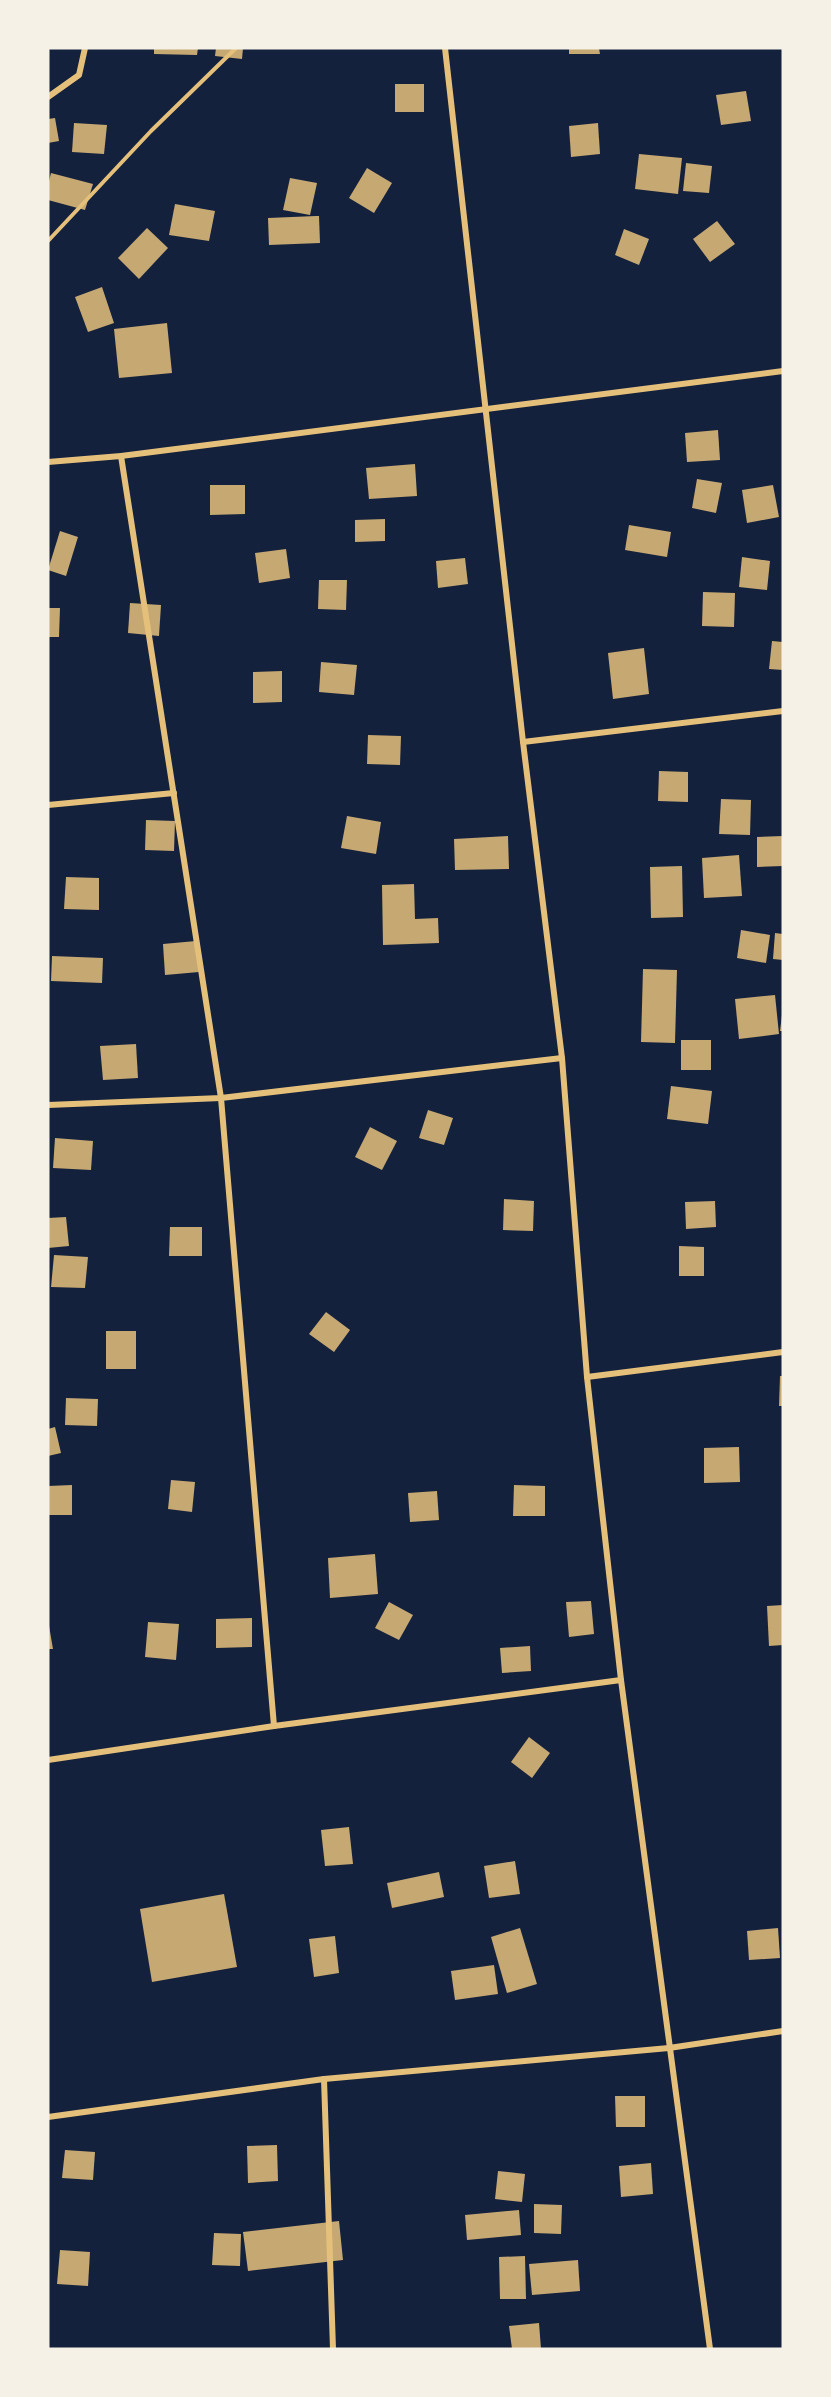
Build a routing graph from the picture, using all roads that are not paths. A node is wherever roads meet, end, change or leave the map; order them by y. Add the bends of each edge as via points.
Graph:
1 (85, 48) edge
2 (445, 48) edge
3 (48, 97) edge
4 (783, 371) edge
5 (485, 408) junction
6 (121, 456) junction
7 (48, 462) edge
8 (783, 711) edge
9 (523, 741) junction
10 (174, 792) junction
11 (48, 805) edge
12 (562, 1058) junction
13 (221, 1098) junction
14 (48, 1105) edge
15 (783, 1352) edge
16 (587, 1377) junction
17 (621, 1680) junction
18 (274, 1726) junction
19 (48, 1760) edge
20 (783, 2031) edge
21 (669, 2048) junction
22 (324, 2079) junction
23 (48, 2117) edge
24 (333, 2349) edge
25 (710, 2349) edge

1 - 3 street via 79,75
2 - 5 street
4 - 5 street
5 - 6 street
5 - 9 street
6 - 7 street
6 - 10 street
8 - 9 street
9 - 12 street
10 - 11 street
10 - 13 street
12 - 13 street
12 - 16 street
13 - 14 street
13 - 18 street
15 - 16 street
16 - 17 street
17 - 18 street
17 - 21 street
18 - 19 street
20 - 21 street
21 - 22 street
21 - 25 street
22 - 23 street
22 - 24 street

